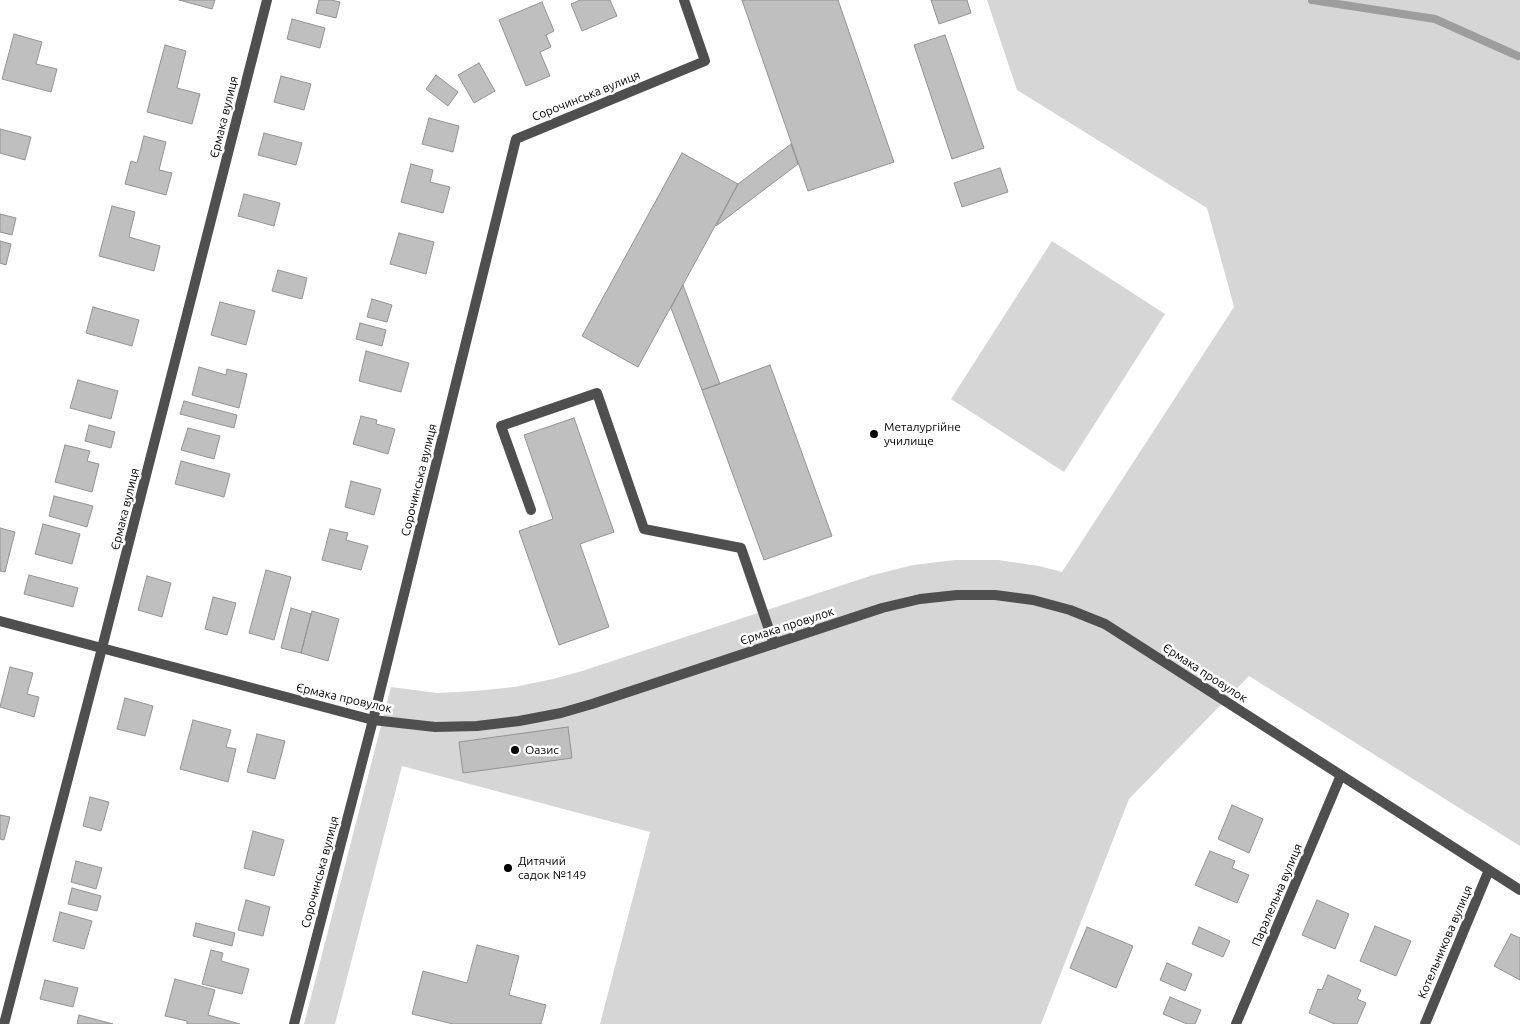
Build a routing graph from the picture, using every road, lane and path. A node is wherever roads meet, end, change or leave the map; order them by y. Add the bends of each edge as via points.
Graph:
1 (267, 0) edge
2 (684, 0) edge
3 (530, 510) dead end
4 (0, 621) edge
5 (774, 644) junction
6 (102, 648) junction
7 (373, 720) junction
8 (1341, 775) junction
9 (1489, 870) junction
10 (1520, 890) edge
11 (4, 1024) edge
12 (294, 1024) edge
13 (1236, 1024) edge
14 (1425, 1024) edge

1 - 6 street, Єрмака вулиця
2 - 7 street, Сорочинська вулиця via 705,61 516,139
3 - 5 street via 501,426 597,393 644,529 741,548
4 - 6 street, Єрмака провулок
5 - 7 street, Єрмака провулок via 592,704 519,721 435,727
5 - 8 street, Єрмака провулок via 882,608 920,599 995,595 1033,600 1105,624
6 - 7 street, Єрмака провулок
6 - 11 street, Єрмака вулиця
7 - 12 street, Сорочинська вулиця
8 - 9 street, Єрмака провулок
8 - 13 street, Паралельна вулиця
9 - 10 street, Єрмака провулок
9 - 14 street, Котельникова вулиця

